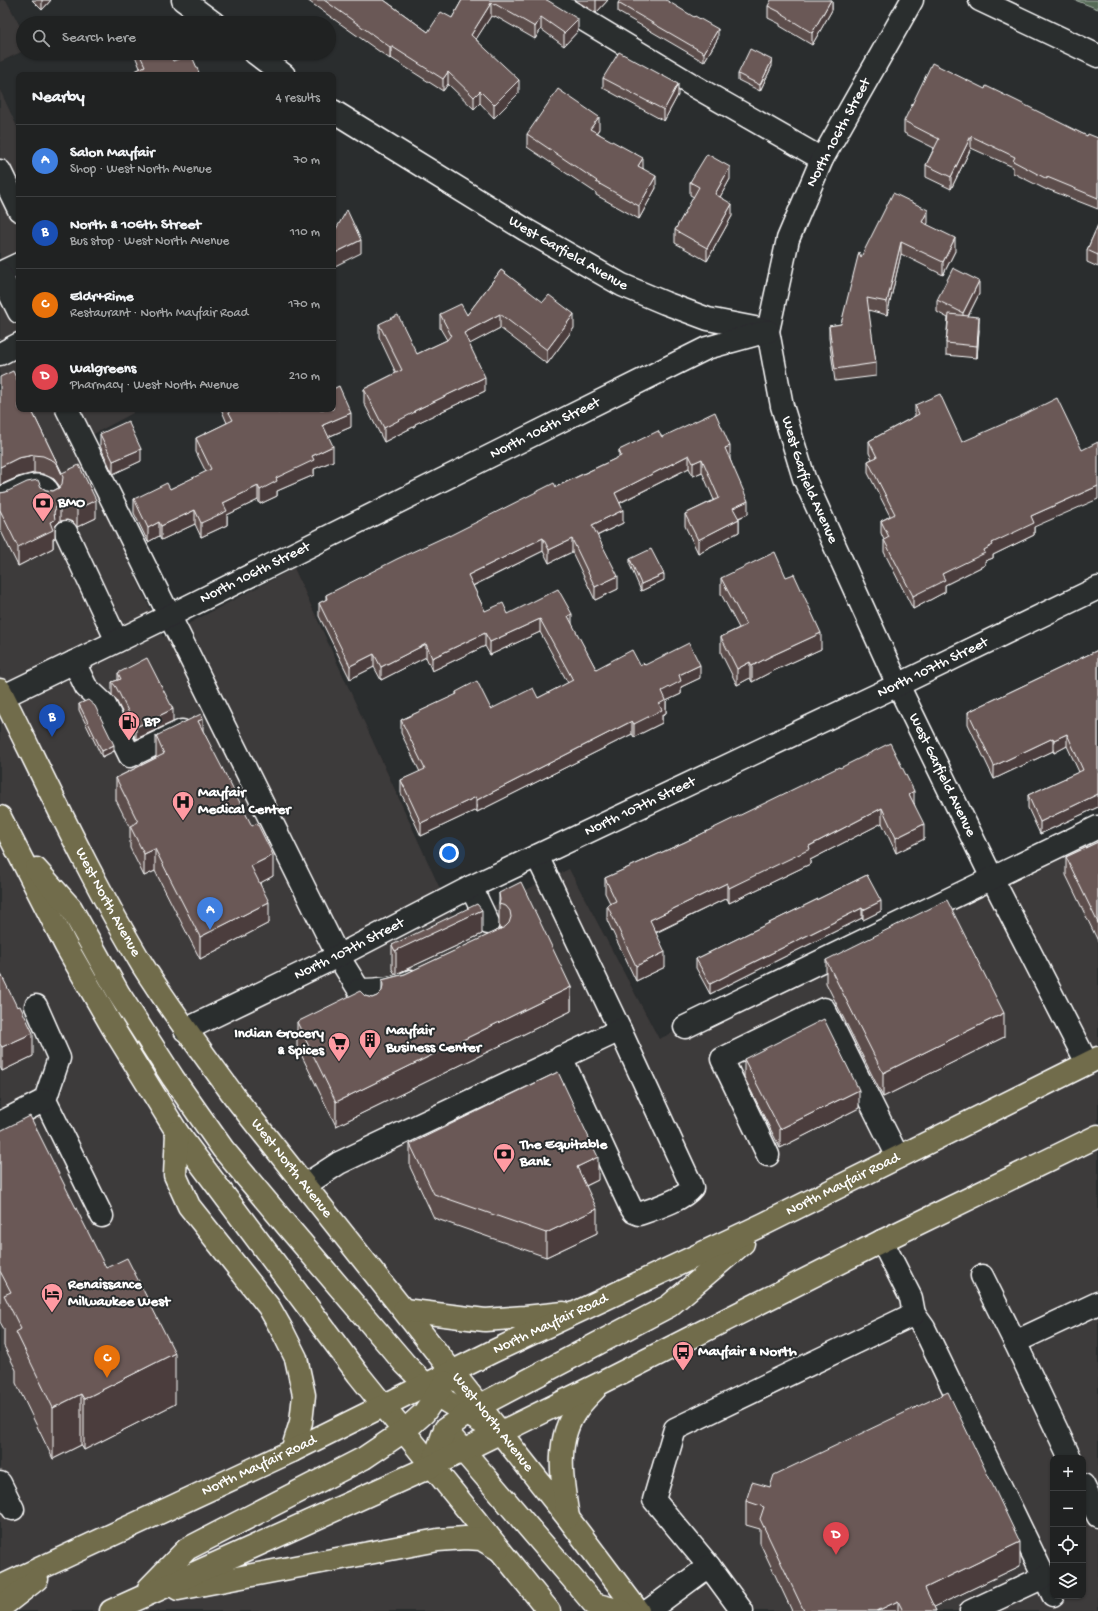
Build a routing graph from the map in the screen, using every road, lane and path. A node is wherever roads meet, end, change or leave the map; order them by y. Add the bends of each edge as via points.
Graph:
1 (183, 0) edge
2 (551, 0) edge
3 (912, 0) edge
4 (980, 0) edge
5 (205, 16) edge
6 (1098, 56) edge
7 (264, 60) edge
8 (280, 72) edge
9 (336, 113) edge
10 (822, 159) junction
11 (0, 171) edge
12 (16, 204) edge
13 (16, 266) edge
14 (0, 274) edge
15 (16, 306) edge
16 (768, 330) junction
17 (16, 346) edge
18 (0, 354) edge
19 (68, 412) edge
20 (51, 497) edge
21 (0, 499) edge
22 (66, 532) dead end
23 (1098, 588) edge
24 (169, 616) junction
25 (118, 641) junction
26 (74, 662) junction
27 (898, 686) junction
28 (1, 695) edge
29 (218, 714) junction
30 (0, 817) edge
31 (1098, 827) edge
32 (13, 844) junction
33 (537, 856) junction
34 (992, 878) junction
35 (471, 887) junction
36 (488, 923) dead end
37 (338, 956) junction
38 (428, 973) edge
39 (359, 990) junction
40 (36, 1006) dead end
41 (371, 1009) edge
42 (685, 1027) dead end
43 (185, 1030) junction
44 (620, 1030) junction
45 (561, 1058) junction
46 (1092, 1061) edge
47 (45, 1100) junction
48 (0, 1123) edge
49 (177, 1132) junction
50 (1098, 1136) edge
51 (768, 1155) dead end
52 (898, 1157) junction
53 (305, 1185) junction
54 (102, 1216) dead end
55 (764, 1224) junction
56 (882, 1241) junction
57 (982, 1276) dead end
58 (1098, 1302) edge
59 (404, 1310) junction
60 (584, 1310) junction
61 (914, 1314) junction
62 (1015, 1342) junction
63 (452, 1372) junction
64 (601, 1383) junction
65 (431, 1390) junction
66 (383, 1406) junction
67 (473, 1410) junction
68 (424, 1413) junction
69 (445, 1429) junction
70 (404, 1432) junction
71 (500, 1432) junction
72 (463, 1450) junction
73 (292, 1451) junction
74 (1069, 1455) edge
75 (432, 1466) junction
76 (0, 1483) edge
77 (1086, 1491) edge
78 (13, 1509) dead end
79 (1098, 1516) edge
80 (568, 1518) junction
81 (499, 1550) junction
82 (72, 1552) junction
83 (709, 1566) junction
84 (0, 1587) edge
85 (1050, 1590) edge
86 (141, 1596) junction
87 (1055, 1599) edge
88 (0, 1608) edge
89 (111, 1611) edge
90 (549, 1611) edge
91 (621, 1611) edge
92 (638, 1611) edge
93 (648, 1611) edge
94 (742, 1611) edge
95 (971, 1611) edge
96 (1061, 1611) edge

1 - 5 street
2 - 10 street
3 - 10 street, North 106th Street
4 - 6 street
7 - 8 street
9 - 16 street, West Garfield Avenue via 526,230 622,285 708,319
10 - 16 street, North 106th Street via 788,239
11 - 12 street
13 - 14 street
14 - 15 street
16 - 24 street, North 106th Street via 707,348
16 - 27 street, West Garfield Avenue via 782,406 804,478
17 - 18 street
19 - 24 street
20 - 21 street via 46,488 26,486
22 - 25 street
23 - 27 street, North 107th Street
24 - 25 street, North 106th Street
24 - 29 street
25 - 26 street, North 106th Street
26 - 28 street, North 106th Street
26 - 29 street via 86,687 105,705 130,756
27 - 33 street, North 107th Street
27 - 34 street, West Garfield Avenue
28 - 43 main road, West North Avenue via 102,893
29 - 37 street
30 - 32 main road
31 - 34 street
32 - 49 main road via 70,953
32 - 65 main road via 70,908 173,1078 223,1149 390,1348
33 - 35 street, North 107th Street
33 - 44 street
34 - 42 street
34 - 46 street, West Garfield Avenue
35 - 36 street
35 - 37 street, North 107th Street
37 - 39 street
37 - 43 street, North 107th Street
38 - 39 street via 400,986
39 - 41 street
40 - 47 street via 59,1058
43 - 53 main road, West North Avenue
44 - 45 street
44 - 45 street via 692,1188 682,1196 639,1214 634,1212
45 - 53 street via 339,1164
46 - 52 main road, North Mayfair Road
47 - 48 street
47 - 54 street
49 - 66 main road
49 - 73 main road via 175,1175 189,1206 268,1307 296,1358 304,1395 301,1422
50 - 56 main road
51 - 52 street via 722,1059 824,1009
52 - 55 main road, North Mayfair Road
53 - 59 main road, West North Avenue
55 - 60 main road, North Mayfair Road
55 - 67 main road via 669,1306
56 - 61 street via 911,1298
56 - 64 main road
57 - 62 street
58 - 62 street
59 - 60 main road via 485,1320
59 - 63 main road, West North Avenue
60 - 63 main road, North Mayfair Road
61 - 83 street via 675,1429 654,1500
61 - 85 street via 924,1328
62 - 74 street
63 - 65 main road, North Mayfair Road
63 - 67 main road, West North Avenue
64 - 71 main road
64 - 80 main road via 577,1408 566,1428 562,1477
65 - 66 main road, North Mayfair Road
65 - 67 main road
65 - 68 main road
66 - 68 main road
66 - 70 main road
66 - 73 main road, North Mayfair Road
67 - 69 main road
67 - 71 main road, West North Avenue
68 - 69 main road
68 - 70 main road
69 - 72 main road
69 - 75 main road
70 - 75 main road
70 - 86 main road via 364,1458 187,1549
71 - 72 main road
71 - 80 main road, West North Avenue
72 - 75 main road
72 - 91 main road via 594,1604
73 - 82 main road, North Mayfair Road
75 - 81 main road
75 - 86 main road
76 - 78 street
77 - 79 street
80 - 92 main road, West North Avenue
81 - 86 main road via 481,1539 438,1540
81 - 90 main road
82 - 84 main road, North Mayfair Road
82 - 88 main road
83 - 93 street
83 - 94 street
85 - 95 street
86 - 89 main road
87 - 96 street

